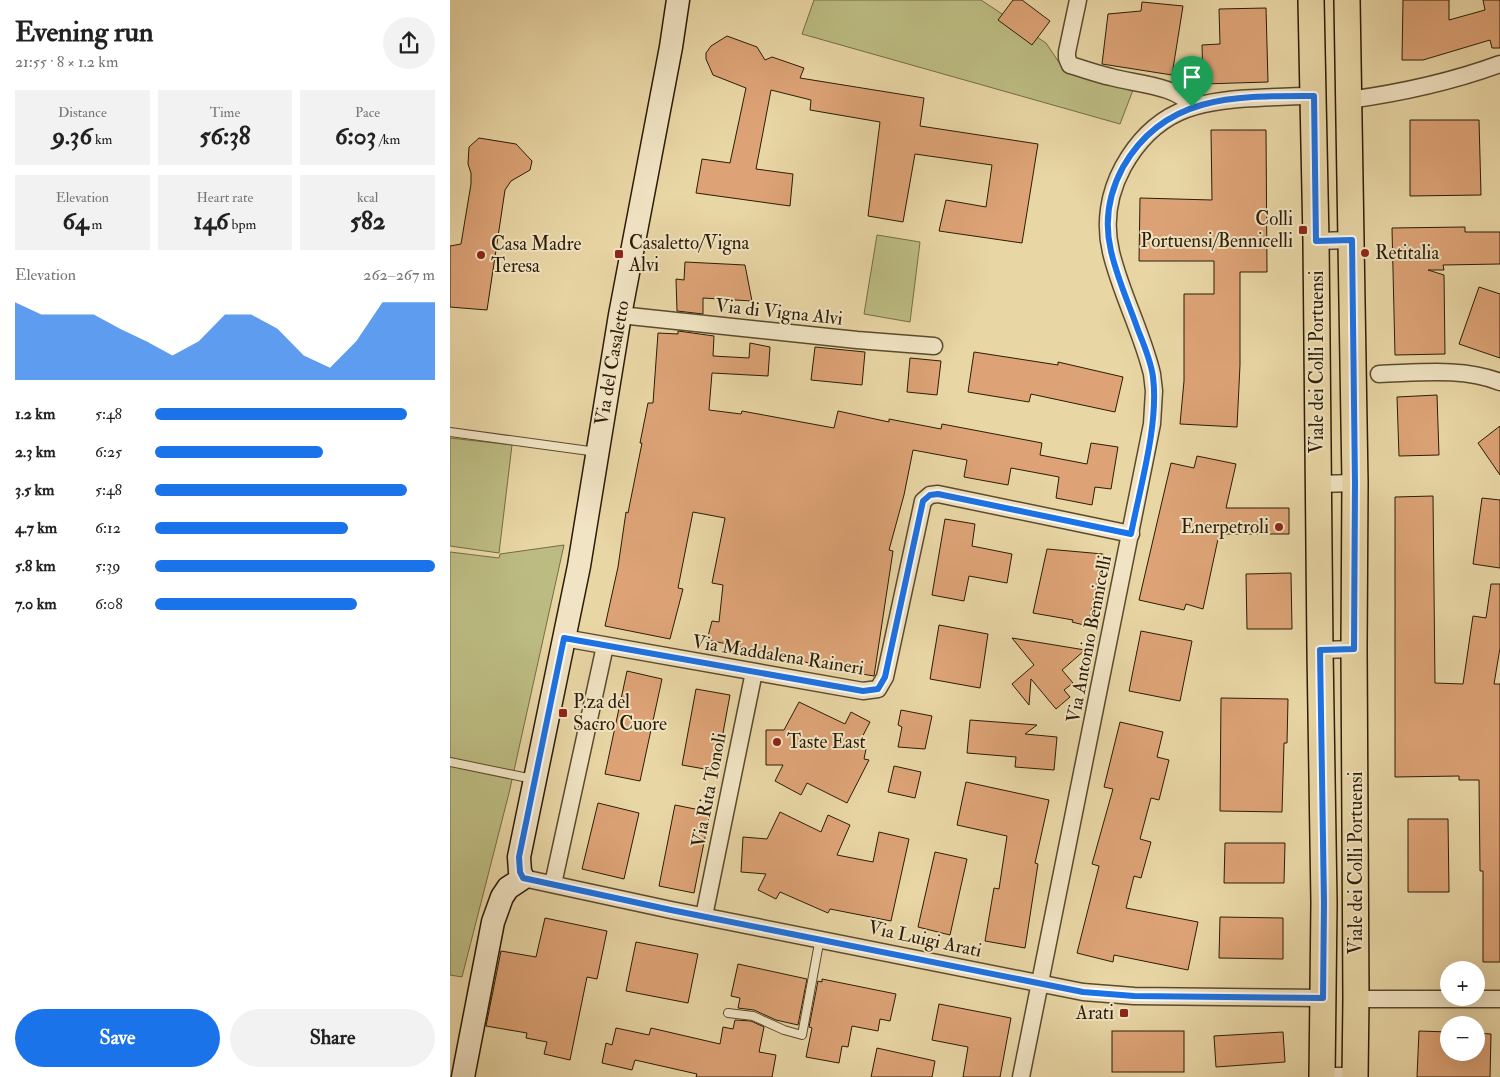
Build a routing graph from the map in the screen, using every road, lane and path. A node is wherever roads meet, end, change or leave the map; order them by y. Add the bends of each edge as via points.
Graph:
1 (678, 0) edge
2 (1078, 0) edge
3 (1311, 0) edge
4 (1346, 0) edge
5 (1500, 64) edge
6 (1314, 96) junction
7 (1349, 100) junction
8 (1192, 107) junction
9 (1352, 240) junction
10 (1316, 241) junction
11 (620, 315) junction
12 (934, 346) dead end
13 (1378, 374) dead end
14 (1500, 382) edge
15 (450, 432) edge
16 (597, 452) junction
17 (1355, 483) junction
18 (1318, 484) junction
19 (1131, 534) junction
20 (564, 638) junction
21 (605, 646) junction
22 (1354, 649) junction
23 (1320, 650) junction
24 (754, 672) junction
25 (450, 762) edge
26 (534, 779) junction
27 (523, 878) junction
28 (553, 884) junction
29 (704, 916) junction
30 (820, 938) junction
31 (1040, 983) junction
32 (1323, 998) junction
33 (1356, 999) junction
34 (1500, 999) edge
35 (728, 1013) dead end
36 (1322, 1076) edge
37 (463, 1077) edge
38 (1021, 1077) edge
39 (1355, 1077) edge

1 - 11 street, Via del Casaletto
2 - 8 street via 1067,52 1070,65 1169,91 1185,98
3 - 6 main road, Viale dei Colli Portuensi
4 - 7 main road, Viale dei Colli Portuensi
5 - 7 street via 1413,89
6 - 8 street, Via Antonio Bennicelli via 1219,100
6 - 10 main road, Viale dei Colli Portuensi
7 - 9 main road, Viale dei Colli Portuensi
8 - 19 street, Via Antonio Bennicelli via 1155,126 1137,144 1116,182 1109,207 1111,251 1149,360 1154,391 1152,424
9 - 10 street
9 - 17 main road, Viale dei Colli Portuensi
10 - 18 main road, Viale dei Colli Portuensi
11 - 12 street, Via di Vigna Alvi
11 - 16 street, Via del Casaletto
13 - 14 street via 1452,373
15 - 16 lane
16 - 20 street, Via del Casaletto
17 - 18 street
17 - 22 main road, Viale dei Colli Portuensi
18 - 23 main road, Viale dei Colli Portuensi
19 - 24 street, Via Maddalena Raineri via 938,494 930,495 923,501 885,677 878,689 863,691
19 - 31 street, Via Antonio Bennicelli
20 - 21 street, Via Maddalena Raineri
20 - 26 street, Via del Casaletto
21 - 24 street, Via Maddalena Raineri
21 - 28 street
22 - 23 street
22 - 33 main road, Viale dei Colli Portuensi
23 - 32 main road, Viale dei Colli Portuensi
24 - 29 street, Via Rita Tonoli
25 - 26 lane
26 - 27 street, Via del Casaletto via 519,857
27 - 28 street, Via Luigi Arati
27 - 37 street via 508,888 493,922
28 - 29 street, Via Luigi Arati
29 - 30 street, Via Luigi Arati
30 - 31 street, Via Luigi Arati
30 - 35 lane via 802,1035 753,1016
31 - 32 street, Via Luigi Arati via 1101,994
31 - 38 street, Via Antonio Bennicelli
32 - 36 main road, Viale dei Colli Portuensi
33 - 34 street
33 - 39 main road, Viale dei Colli Portuensi
36 - 39 street, Viale dei Colli Portuensi

